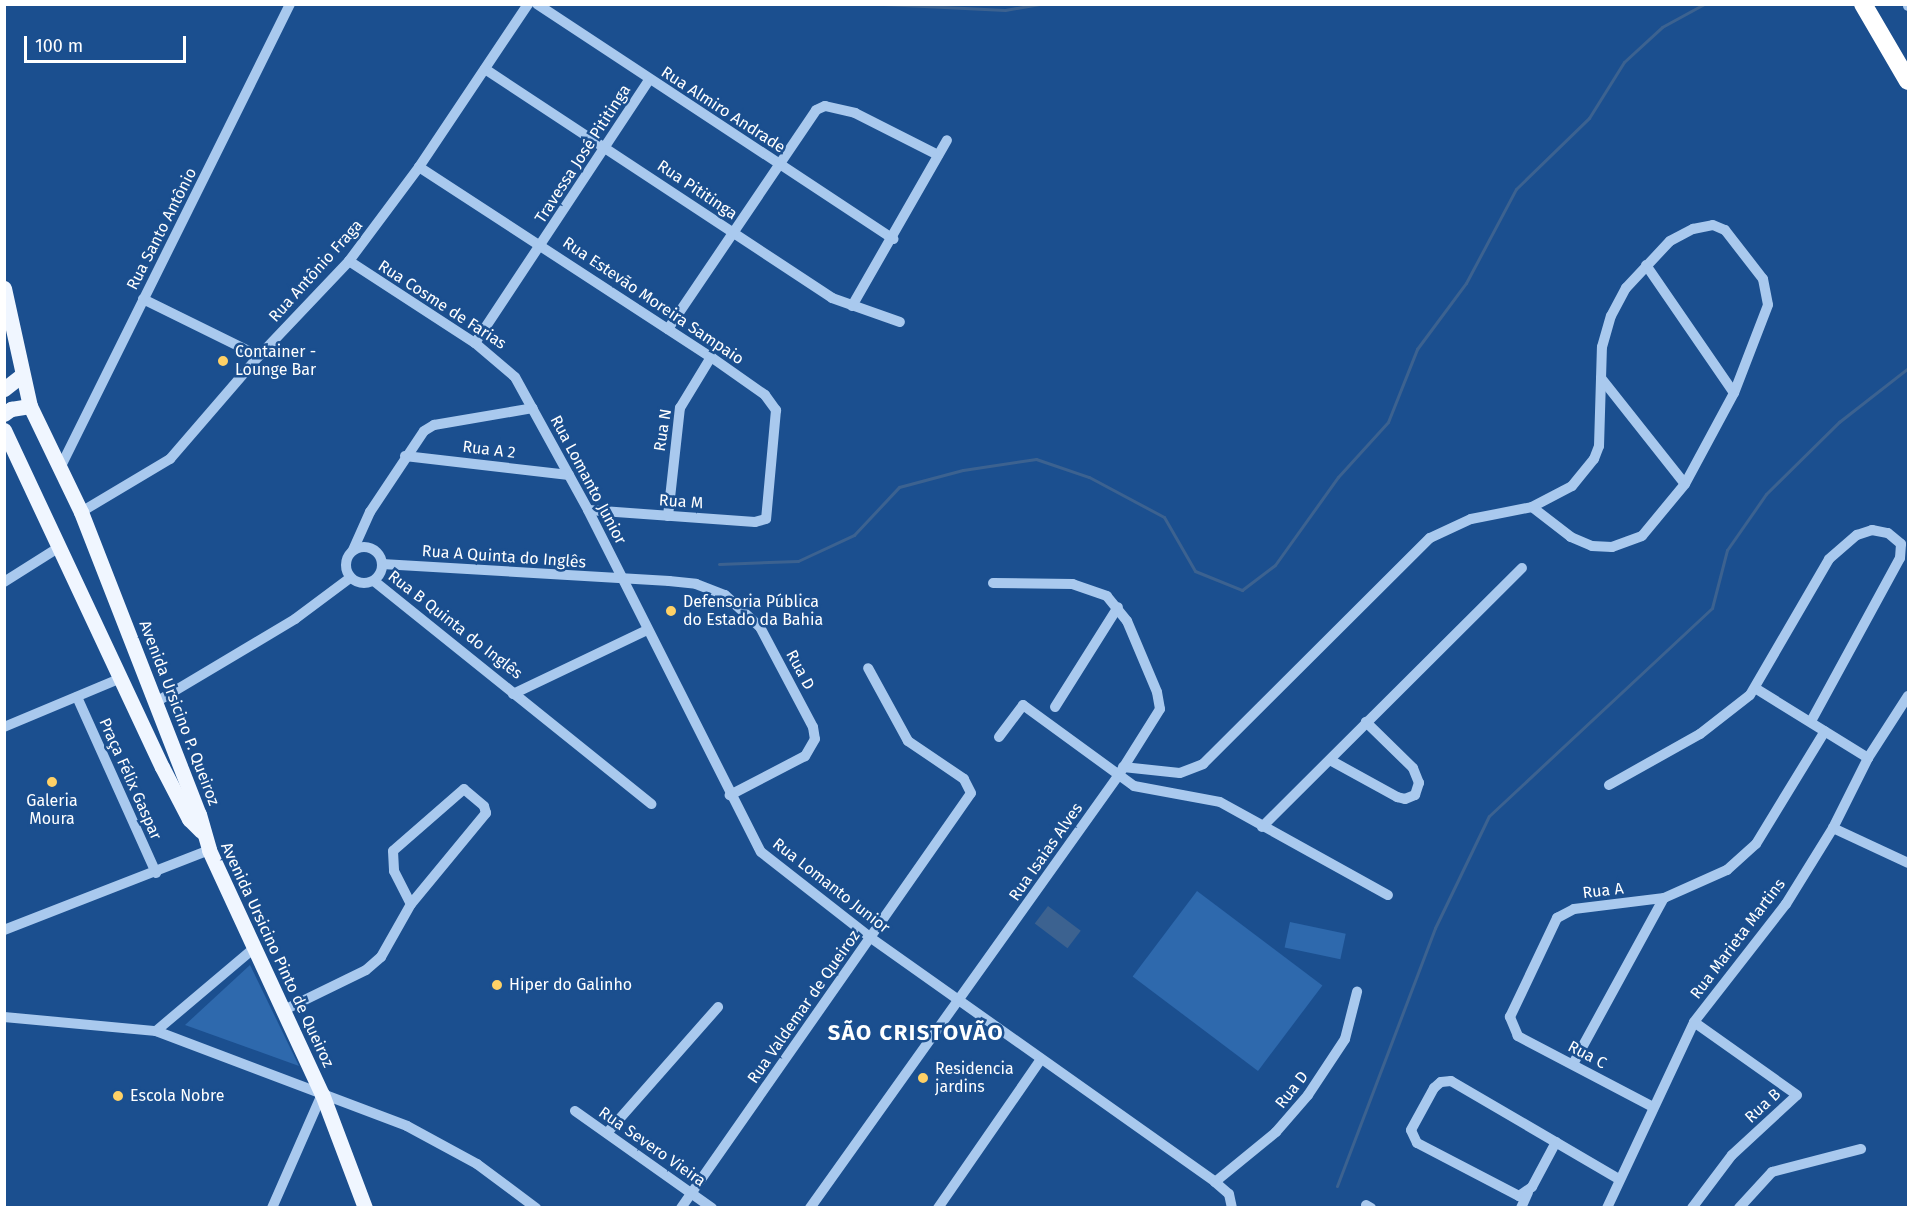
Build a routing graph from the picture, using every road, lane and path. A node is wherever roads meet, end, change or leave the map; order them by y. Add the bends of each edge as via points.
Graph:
1 (290, 4) edge
2 (528, 4) edge
3 (537, 4) edge
4 (1863, 4) edge
5 (485, 69) junction
6 (649, 80) junction
7 (1908, 81) edge
8 (947, 140) dead end
9 (606, 147) junction
10 (938, 155) junction
11 (780, 165) junction
12 (419, 167) junction
13 (734, 233) junction
14 (893, 239) junction
15 (542, 245) junction
16 (349, 261) junction
17 (1646, 265) junction
18 (4, 288) edge
19 (143, 299) junction
20 (852, 306) junction
21 (900, 322) dead end
22 (668, 329) junction
23 (475, 343) junction
24 (259, 356) junction
25 (711, 357) junction
26 (15, 358) edge
27 (515, 377) joint
28 (1601, 378) junction
29 (4, 389) edge
30 (1734, 393) junction
31 (30, 406) junction
32 (533, 408) junction
33 (4, 414) edge
34 (4, 430) edge
35 (405, 456) junction
36 (60, 468) junction
37 (569, 475) junction
38 (1685, 484) junction
39 (1532, 507) junction
40 (588, 510) junction
41 (81, 512) junction
42 (769, 514) joint
43 (668, 516) junction
44 (61, 546) junction
45 (353, 550) junction
46 (382, 564) junction
47 (1522, 568) dead end
48 (350, 578) junction
49 (623, 580) junction
50 (374, 581) junction
51 (4, 582) edge
52 (993, 583) dead end
53 (1118, 607) junction
54 (647, 630) junction
55 (868, 668) dead end
56 (121, 678) junction
57 (1755, 688) junction
58 (513, 694) junction
59 (1908, 696) edge
60 (77, 697) junction
61 (156, 702) junction
62 (1054, 707) dead end
63 (1811, 721) junction
64 (1366, 722) junction
65 (4, 727) edge
66 (1825, 731) junction
67 (999, 737) dead end
68 (1868, 758) junction
69 (1330, 760) junction
70 (1120, 771) junction
71 (1609, 785) dead end
72 (730, 795) junction
73 (651, 804) dead end
74 (1262, 827) junction
75 (1833, 828) junction
76 (201, 831) junction
77 (209, 850) junction
78 (1908, 863) edge
79 (156, 873) junction
80 (1388, 895) dead end
81 (1664, 898) junction
82 (411, 904) junction
83 (4, 930) edge
84 (871, 938) junction
85 (253, 949) junction
86 (1358, 992) dead end
87 (960, 1000) junction
88 (718, 1007) dead end
89 (282, 1011) junction
90 (4, 1017) edge
91 (1694, 1022) junction
92 (1510, 1025) joint
93 (156, 1031) junction
94 (1041, 1059) junction
95 (1573, 1064) junction
96 (322, 1094) junction
97 (1653, 1107) junction
98 (575, 1111) dead end
99 (607, 1133) junction
100 (1556, 1142) junction
101 (1861, 1149) dead end
102 (346, 1152) junction
103 (1619, 1179) junction
104 (1215, 1182) junction
105 (1528, 1192) junction
106 (691, 1193) junction
107 (272, 1208) edge
108 (365, 1208) edge
109 (375, 1208) edge
110 (536, 1208) edge
111 (681, 1208) edge
112 (712, 1208) edge
113 (810, 1208) edge
114 (938, 1208) edge
115 (1232, 1208) edge
116 (1521, 1208) edge
117 (1607, 1208) edge
118 (1692, 1208) edge
119 (1739, 1208) edge

1 - 19 street, Rua Santo Antônio
2 - 5 street, Rua Antônio Fraga
3 - 6 street, Rua Almiro Andrade
4 - 7 highway
5 - 9 street, Rua Pititinga
5 - 12 street, Rua Antônio Fraga
6 - 9 street, Travessa José Pititinga
6 - 11 street, Rua Almiro Andrade
8 - 10 street
9 - 13 street, Rua Pititinga
9 - 15 street, Travessa José Pititinga
10 - 11 street via 855,112 825,106 810,116
10 - 14 street
11 - 13 street
11 - 14 street, Rua Almiro Andrade
12 - 15 street, Rua Estevão Moreira Sampaio
12 - 16 street, Rua Antônio Fraga
13 - 20 street, Rua Pititinga via 832,298
13 - 22 street
14 - 20 street
15 - 22 street, Rua Estevão Moreira Sampaio
15 - 23 street, Travessa José Pititinga
16 - 23 street, Rua Cosme de Farias
16 - 24 street, Rua Antônio Fraga
17 - 28 street via 1626,288 1611,316 1602,347
17 - 30 street
17 - 30 street via 1670,241 1693,229 1713,225 1735,238 1768,292 1768,305
18 - 26 main road, Avenida Ursicino P. Queiroz
19 - 24 street
19 - 36 street, Rua Santo Antônio
20 - 21 street, Rua Pititinga
22 - 25 street, Rua Estevão Moreira Sampaio
23 - 27 street, Rua Cosme de Farias via 502,362
24 - 41 street, Rua Antônio Fraga via 170,459
25 - 42 street, Rua Estevão Moreira Sampaio via 765,395 776,410
25 - 43 street, Rua N via 680,408
26 - 29 main road
26 - 31 main road, Avenida Ursicino P. Queiroz
27 - 32 street, Rua Lomanto Junior
28 - 38 street
28 - 39 street via 1599,446 1594,459 1572,486
30 - 38 street
31 - 33 main road
31 - 36 main road, Avenida Ursicino P. Queiroz
32 - 35 street via 434,425
32 - 37 street, Rua Lomanto Junior
34 - 44 main road, Avenida Ursicino P. Queiroz
35 - 37 street, Rua A 2
35 - 45 street via 370,512
36 - 41 main road, Avenida Ursicino P. Queiroz
37 - 40 street, Rua Lomanto Junior
38 - 39 street via 1642,536 1612,547 1592,546 1571,537
39 - 70 street via 1471,519 1430,538 1203,764 1180,773
40 - 43 street, Rua M
40 - 49 street, Rua Lomanto Junior
41 - 61 main road, Avenida Ursicino P. Queiroz
42 - 43 street, Rua M via 755,522
44 - 51 street
44 - 56 main road, Avenida Ursicino P. Queiroz
45 - 46 street via 372,549
45 - 48 street via 346,560
46 - 49 street, Rua A Quinta do Inglês
46 - 50 street
47 - 64 street
48 - 50 street via 362,584
48 - 61 street via 295,619
49 - 54 street, Rua Lomanto Junior
49 - 72 street, Rua D via 696,584 742,607 760,627 813,727 815,739 805,756
50 - 58 street, Rua B Quinta do Inglês
52 - 53 street via 1073,584 1093,589
53 - 62 street
53 - 70 street, Rua Isaias Alves via 1160,702
54 - 58 street, Rua B Quinta do Inglês
54 - 72 street, Rua Lomanto Junior
55 - 84 street, Rua Valdemar de Queiroz via 909,741 964,780 971,793
56 - 60 street
56 - 76 main road, Avenida Ursicino P. Queiroz via 189,819
57 - 63 street
57 - 63 street via 1817,576 1842,545 1872,530 1897,538 1902,550 1900,558
57 - 71 street via 1700,734
58 - 73 street
59 - 68 street, Rua Marieta Martins
60 - 65 street
60 - 79 street, Praça Félix Gaspar
61 - 76 main road, Avenida Ursicino P. Queiroz via 201,820
63 - 66 street
64 - 69 street
64 - 69 street via 1413,768 1419,783 1415,795 1397,797
66 - 68 street
66 - 81 street, Rua A via 1756,844 1726,870
67 - 70 street via 1023,705
68 - 75 street, Rua Marieta Martins
69 - 74 street
70 - 74 street via 1150,790 1220,802
70 - 87 street, Rua Isaias Alves
72 - 84 street, Rua Lomanto Junior via 761,852
74 - 80 street
75 - 78 street
75 - 91 street, Rua Marieta Martins via 1786,904
76 - 77 main road, Avenida Ursicino Pinto de Queiroz
77 - 79 street
77 - 85 main road, Avenida Ursicino Pinto de Queiroz
79 - 83 street
81 - 92 street, Rua A via 1564,912 1552,928 1510,1017
81 - 95 street
82 - 82 street via 486,813 484,806 464,789 458,790 393,851 394,871
82 - 89 street via 375,964
84 - 87 street, Rua Lomanto Junior
84 - 106 street, Rua Valdemar de Queiroz
85 - 89 main road, Avenida Ursicino Pinto de Queiroz
85 - 93 street
86 - 104 street, Rua D via 1345,1039 1308,1095 1276,1132
87 - 94 street, Rua Lomanto Junior
87 - 113 street, Rua Isaias Alves
88 - 99 street
89 - 96 main road, Avenida Ursicino Pinto de Queiroz
90 - 93 street
91 - 97 street, Rua Marieta Martins
91 - 118 street, Rua B via 1797,1095 1732,1155
92 - 95 street, Rua C via 1518,1036
93 - 96 street
94 - 104 street, Rua Lomanto Junior
94 - 114 street
95 - 97 street, Rua C
96 - 102 main road, Avenida Ursicino Pinto de Queiroz
96 - 107 street
96 - 110 street via 447,1145
97 - 103 street, Rua Marieta Martins
98 - 99 street, Rua Severo Vieira
99 - 106 street, Rua Severo Vieira
100 - 103 street
100 - 105 street
100 - 105 street via 1450,1081 1434,1088 1411,1130 1414,1139 1513,1194
101 - 119 street via 1772,1172
102 - 108 main road
102 - 109 main road
103 - 117 street, Rua Marieta Martins
104 - 115 street, Rua Lomanto Junior via 1229,1194
105 - 116 street
106 - 111 street, Rua Valdemar de Queiroz
106 - 112 street, Rua Severo Vieira

